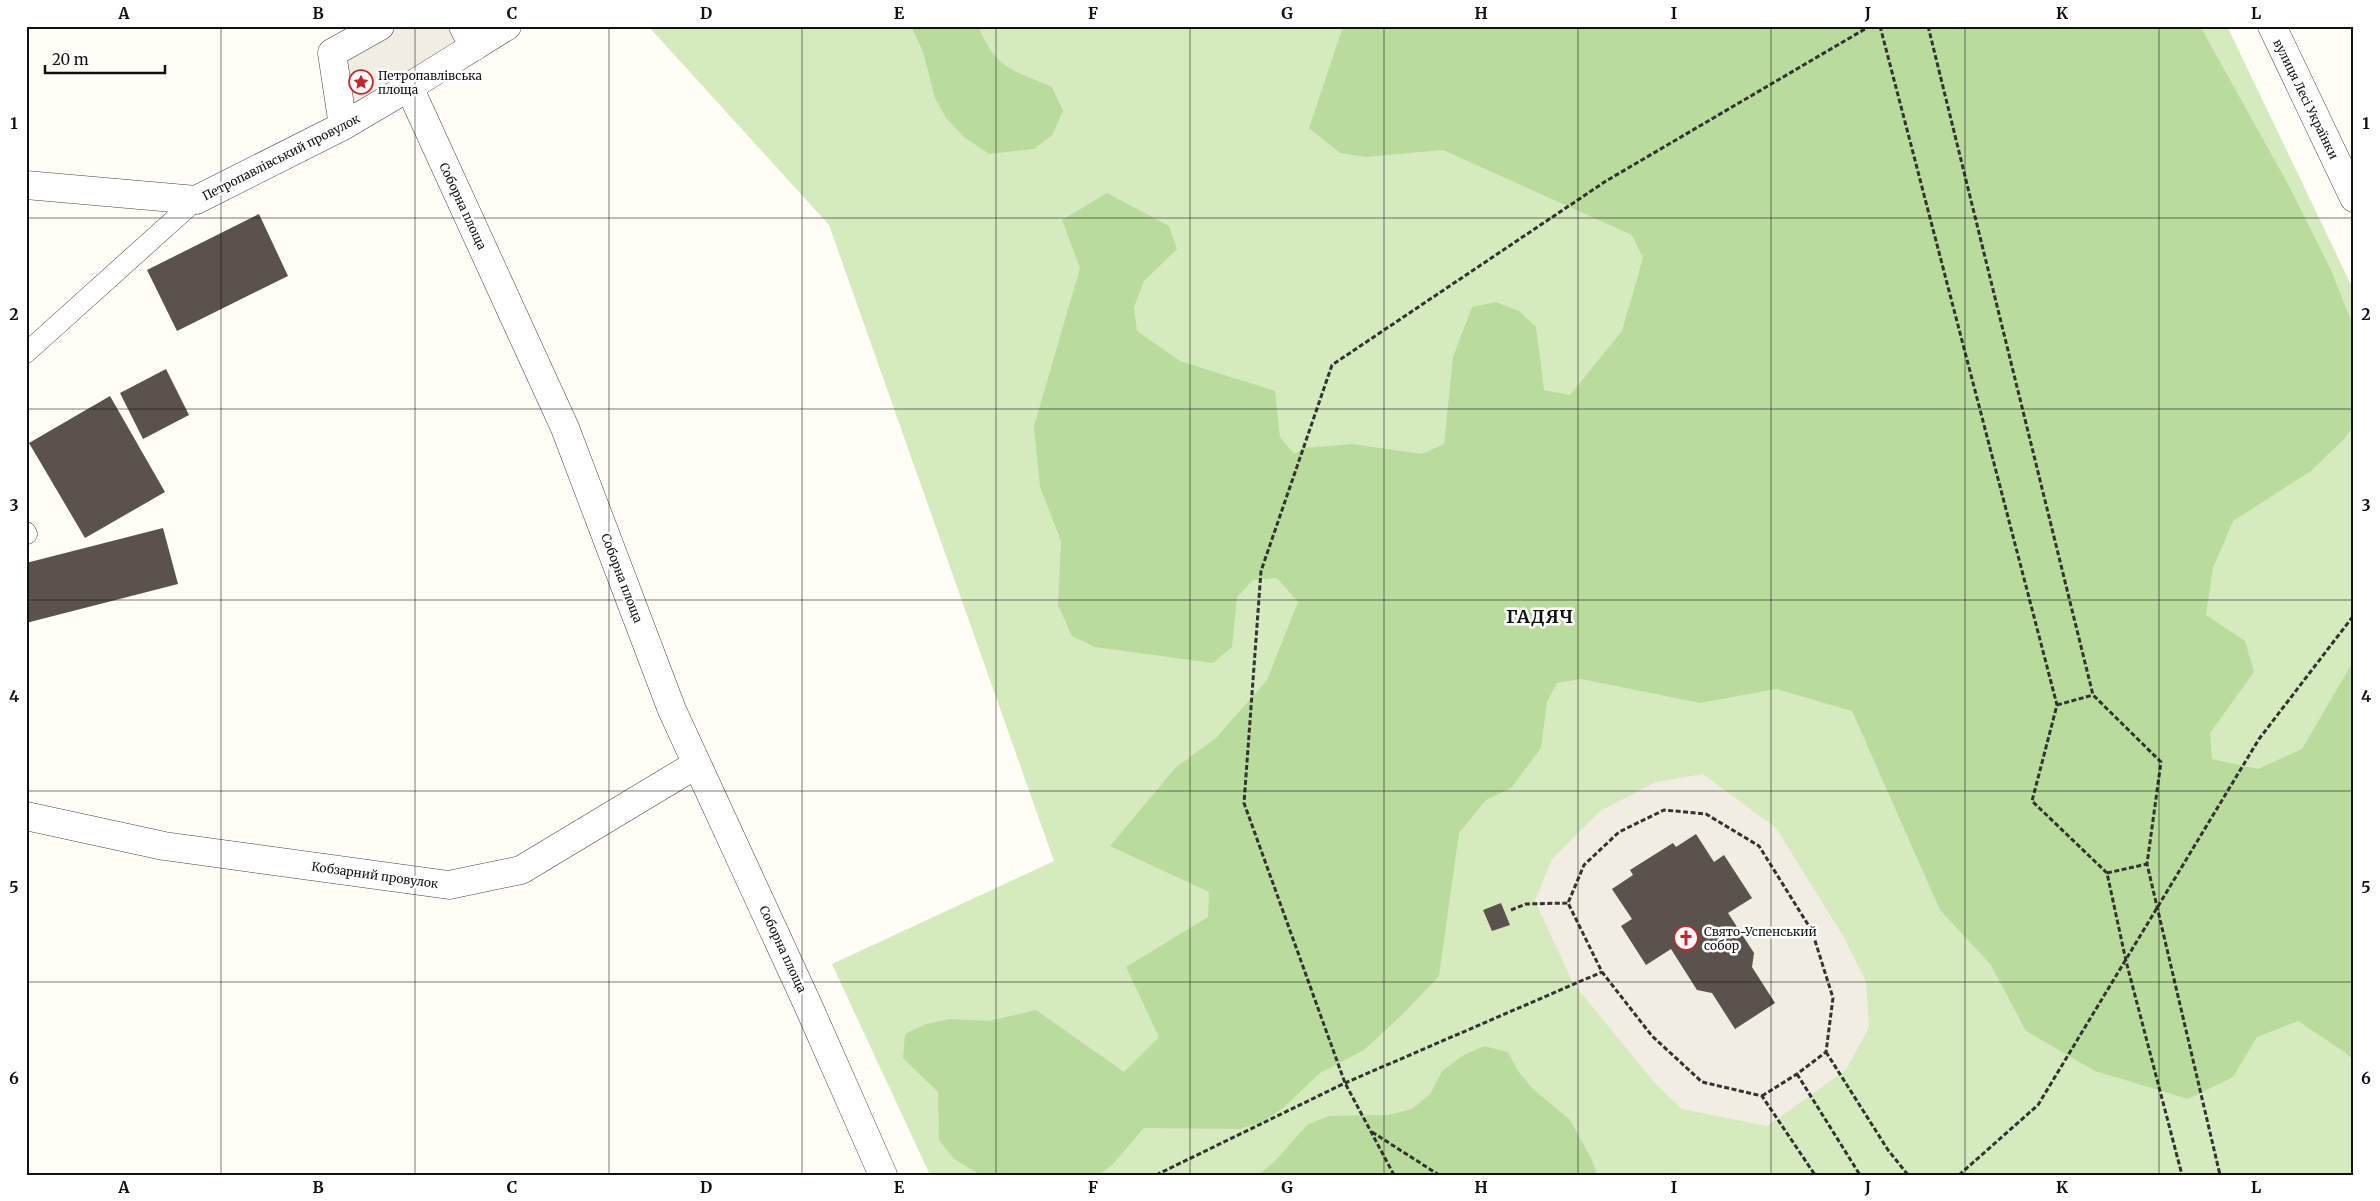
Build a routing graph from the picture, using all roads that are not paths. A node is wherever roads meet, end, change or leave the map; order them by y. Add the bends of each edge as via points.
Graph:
1 (380, 26) edge
2 (507, 26) edge
3 (2272, 26) edge
4 (469, 37) edge
5 (409, 87) junction
6 (343, 126) junction
7 (26, 184) edge
8 (2354, 198) edge
9 (196, 200) junction
10 (26, 353) edge
11 (697, 764) junction
12 (26, 816) edge
13 (883, 1175) edge

1 - 6 street via 332,53
2 - 4 street
3 - 8 street, вулиця Лесі Українки
4 - 5 street
5 - 6 street, Петропавлівський провулок
5 - 11 street, Соборна площа via 565,428 672,710
6 - 9 street, Петропавлівський провулок
7 - 9 street, Петропавлівський провулок
9 - 10 lane
11 - 12 street, Кобзарний провулок via 521,870 449,885 164,846
11 - 13 street, Соборна площа via 808,1002

